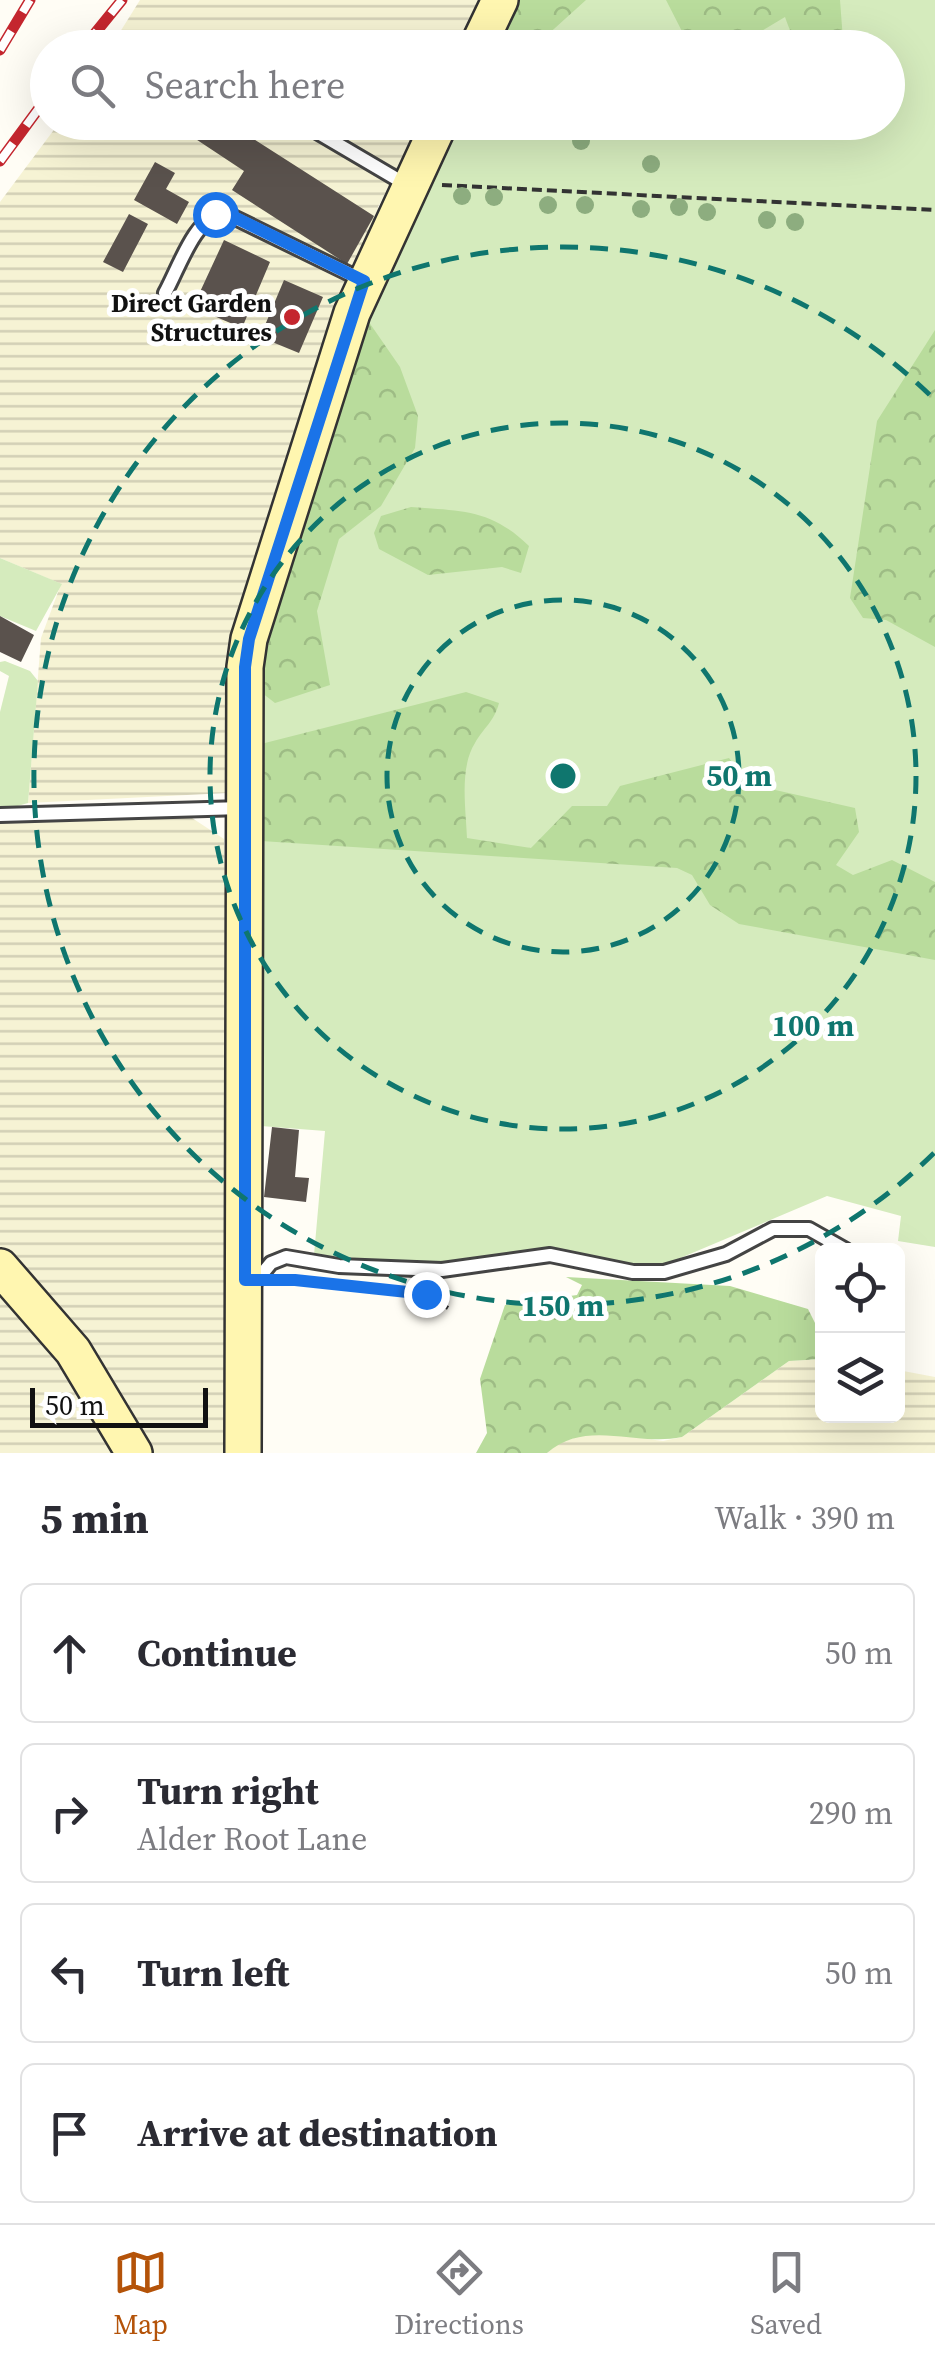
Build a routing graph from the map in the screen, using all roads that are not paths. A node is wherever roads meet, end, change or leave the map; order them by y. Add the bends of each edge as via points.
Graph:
1 (500, 0) edge
2 (486, 30) edge
3 (334, 140) edge
4 (431, 140) edge
5 (411, 181) junction
6 (364, 281) junction
7 (165, 293) dead end
8 (242, 808) junction
9 (0, 816) edge
10 (834, 1243) edge
11 (0, 1267) edge
12 (251, 1280) junction
13 (134, 1453) edge
14 (243, 1453) edge

1 - 2 street
3 - 5 lane
4 - 5 street
5 - 6 street
6 - 7 lane via 224,212 200,230
6 - 8 street via 249,639
8 - 9 lane
8 - 12 street
10 - 12 lane via 809,1229 773,1229 726,1254 664,1272 550,1255 442,1270 286,1257
11 - 13 street via 73,1351
12 - 14 street

